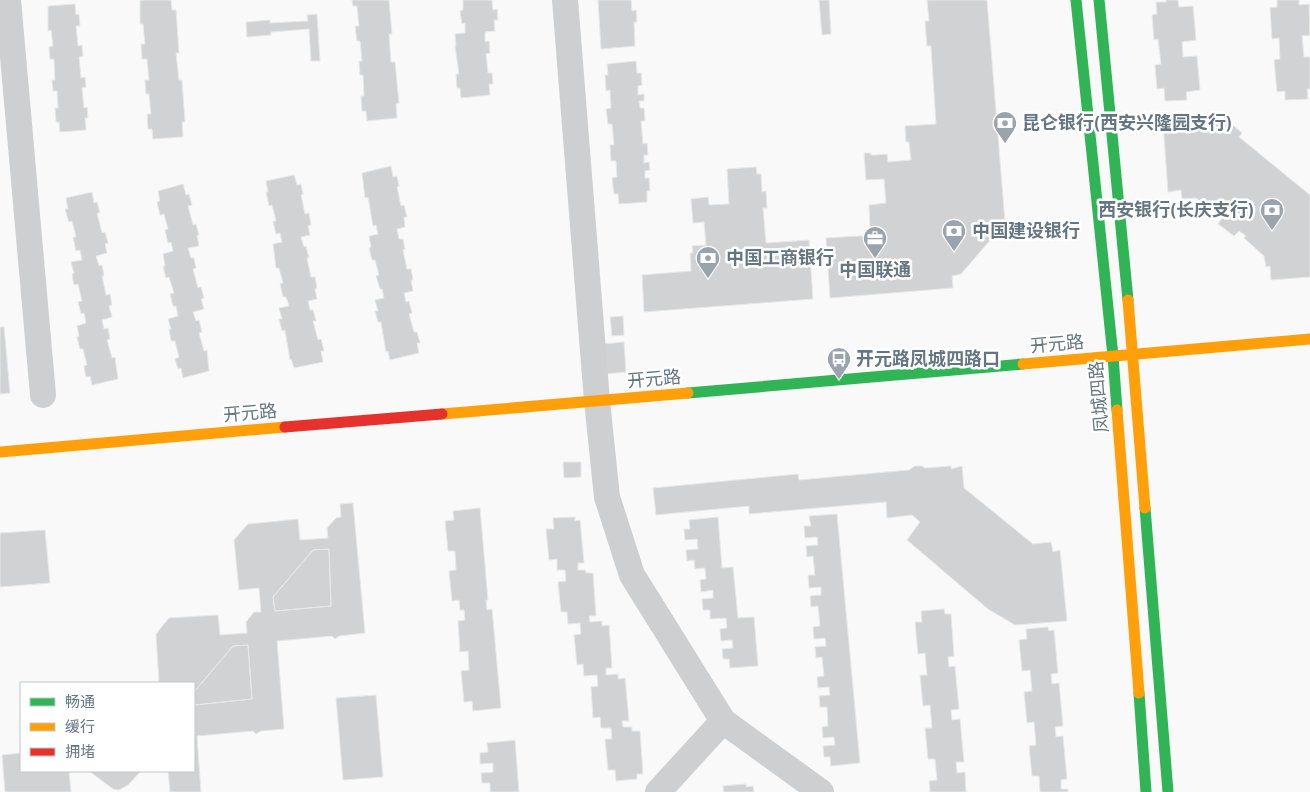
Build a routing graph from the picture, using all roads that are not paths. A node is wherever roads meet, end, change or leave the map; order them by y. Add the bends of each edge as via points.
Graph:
1 (8, 0) edge
2 (565, 0) edge
3 (1076, 0) edge
4 (1099, 0) edge
5 (1310, 339) edge
6 (1133, 354) junction
7 (1113, 356) junction
8 (43, 395) dead end
9 (597, 401) junction
10 (0, 452) edge
11 (723, 721) junction
12 (658, 792) edge
13 (821, 792) edge
14 (1146, 792) edge
15 (1168, 792) edge

1 - 8 street
2 - 9 street
3 - 7 street, 凤城四路
4 - 6 street, 凤城四路
5 - 6 street, 开元路
6 - 7 street, 开元路
6 - 15 street, 凤城四路
7 - 9 street, 开元路
7 - 14 street, 凤城四路
9 - 10 street, 开元路
9 - 11 street via 607,497 632,575
11 - 12 street
11 - 13 street

